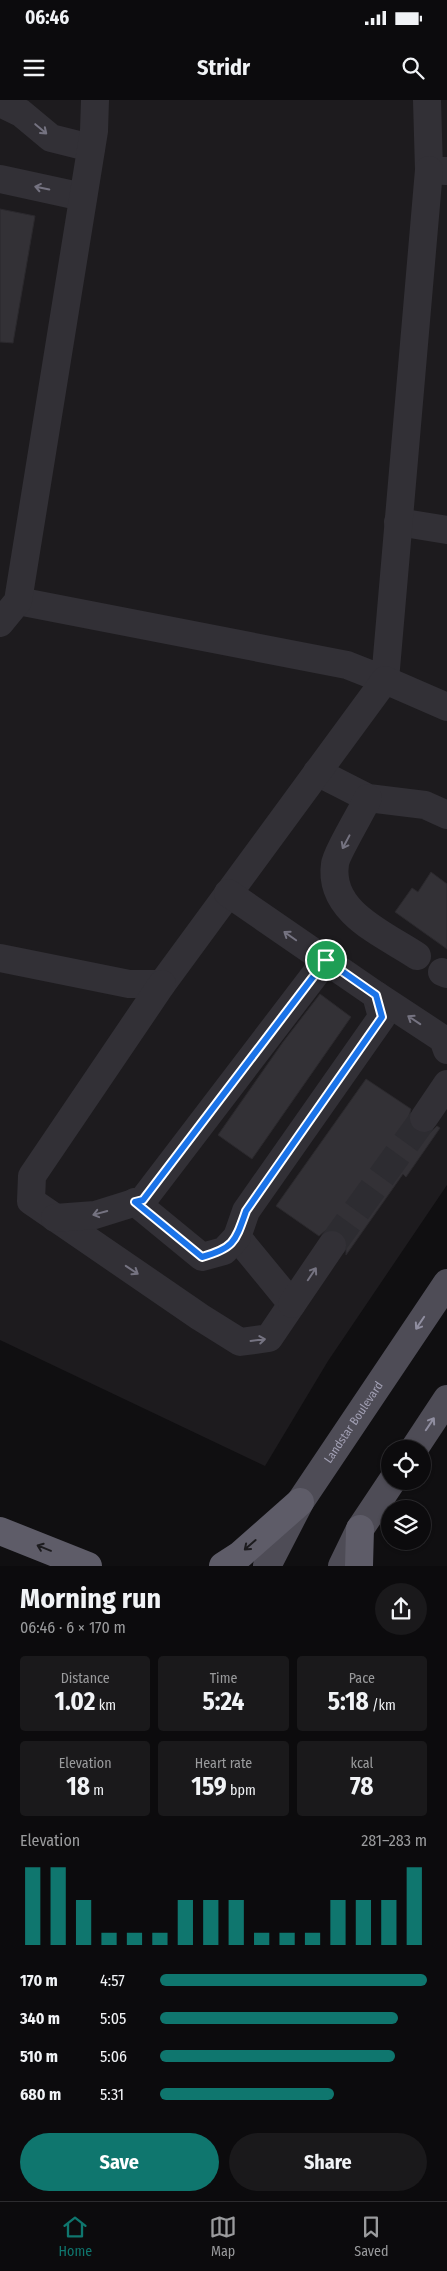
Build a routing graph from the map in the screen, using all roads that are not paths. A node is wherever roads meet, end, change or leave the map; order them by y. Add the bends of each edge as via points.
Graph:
1 (95, 100) edge
2 (427, 100) edge
3 (0, 103) edge
4 (91, 148) junction
5 (438, 170) edge
6 (0, 179) edge
7 (84, 197) junction
8 (398, 522) junction
9 (447, 530) edge
10 (18, 600) junction
11 (0, 622) edge
12 (385, 680) junction
13 (447, 707) edge
14 (317, 772) junction
15 (368, 798) junction
16 (447, 815) edge
17 (228, 893) junction
18 (417, 956) dead end
19 (0, 958) edge
20 (326, 960) junction
21 (162, 984) junction
22 (376, 995) junction
23 (447, 1050) edge
24 (447, 1084) edge
25 (424, 1118) tunnel mouth
26 (135, 1202) junction
27 (55, 1218) junction
28 (237, 1237) junction
29 (332, 1245) tunnel mouth
30 (447, 1283) edge
31 (292, 1304) junction
32 (447, 1399) edge
33 (420, 1440) edge
34 (386, 1490) edge
35 (300, 1502) junction
36 (360, 1529) junction
37 (0, 1531) edge
38 (88, 1566) edge
39 (223, 1566) edge
40 (267, 1566) edge
41 (342, 1566) edge
42 (359, 1566) edge

1 - 4 lane
2 - 5 lane
3 -> 4 lane via 21,113 51,138
4 - 7 lane
5 - 8 lane
7 -> 6 lane
7 - 10 lane
8 - 9 lane
8 - 12 lane
10 - 11 lane
10 - 12 lane via 347,665
12 - 13 lane
12 - 14 lane
14 - 15 lane
14 - 17 lane
15 - 16 lane via 425,805
15 -> 18 lane via 335,862 335,887 342,901 359,918
20 -> 17 lane
17 - 21 lane
19 - 21 lane via 129,984
20 - 22 lane
20 - 26 lane via 143,1200
21 - 27 lane via 32,1176 31,1202
23 -> 22 lane via 443,1039
22 - 28 lane via 382,1017 246,1211
24 - 25 lane
26 -> 27 lane via 95,1215
26 - 28 lane via 202,1257 224,1251
27 -> 31 lane via 240,1342 269,1338
28 - 31 lane
31 -> 29 lane
30 -> 35 main road, Landstar Boulevard
33 -> 32 main road
34 - 36 main road
35 -> 39 highway
35 - 40 main road, Landstar Boulevard
36 - 41 main road
36 - 42 highway
38 -> 37 highway

